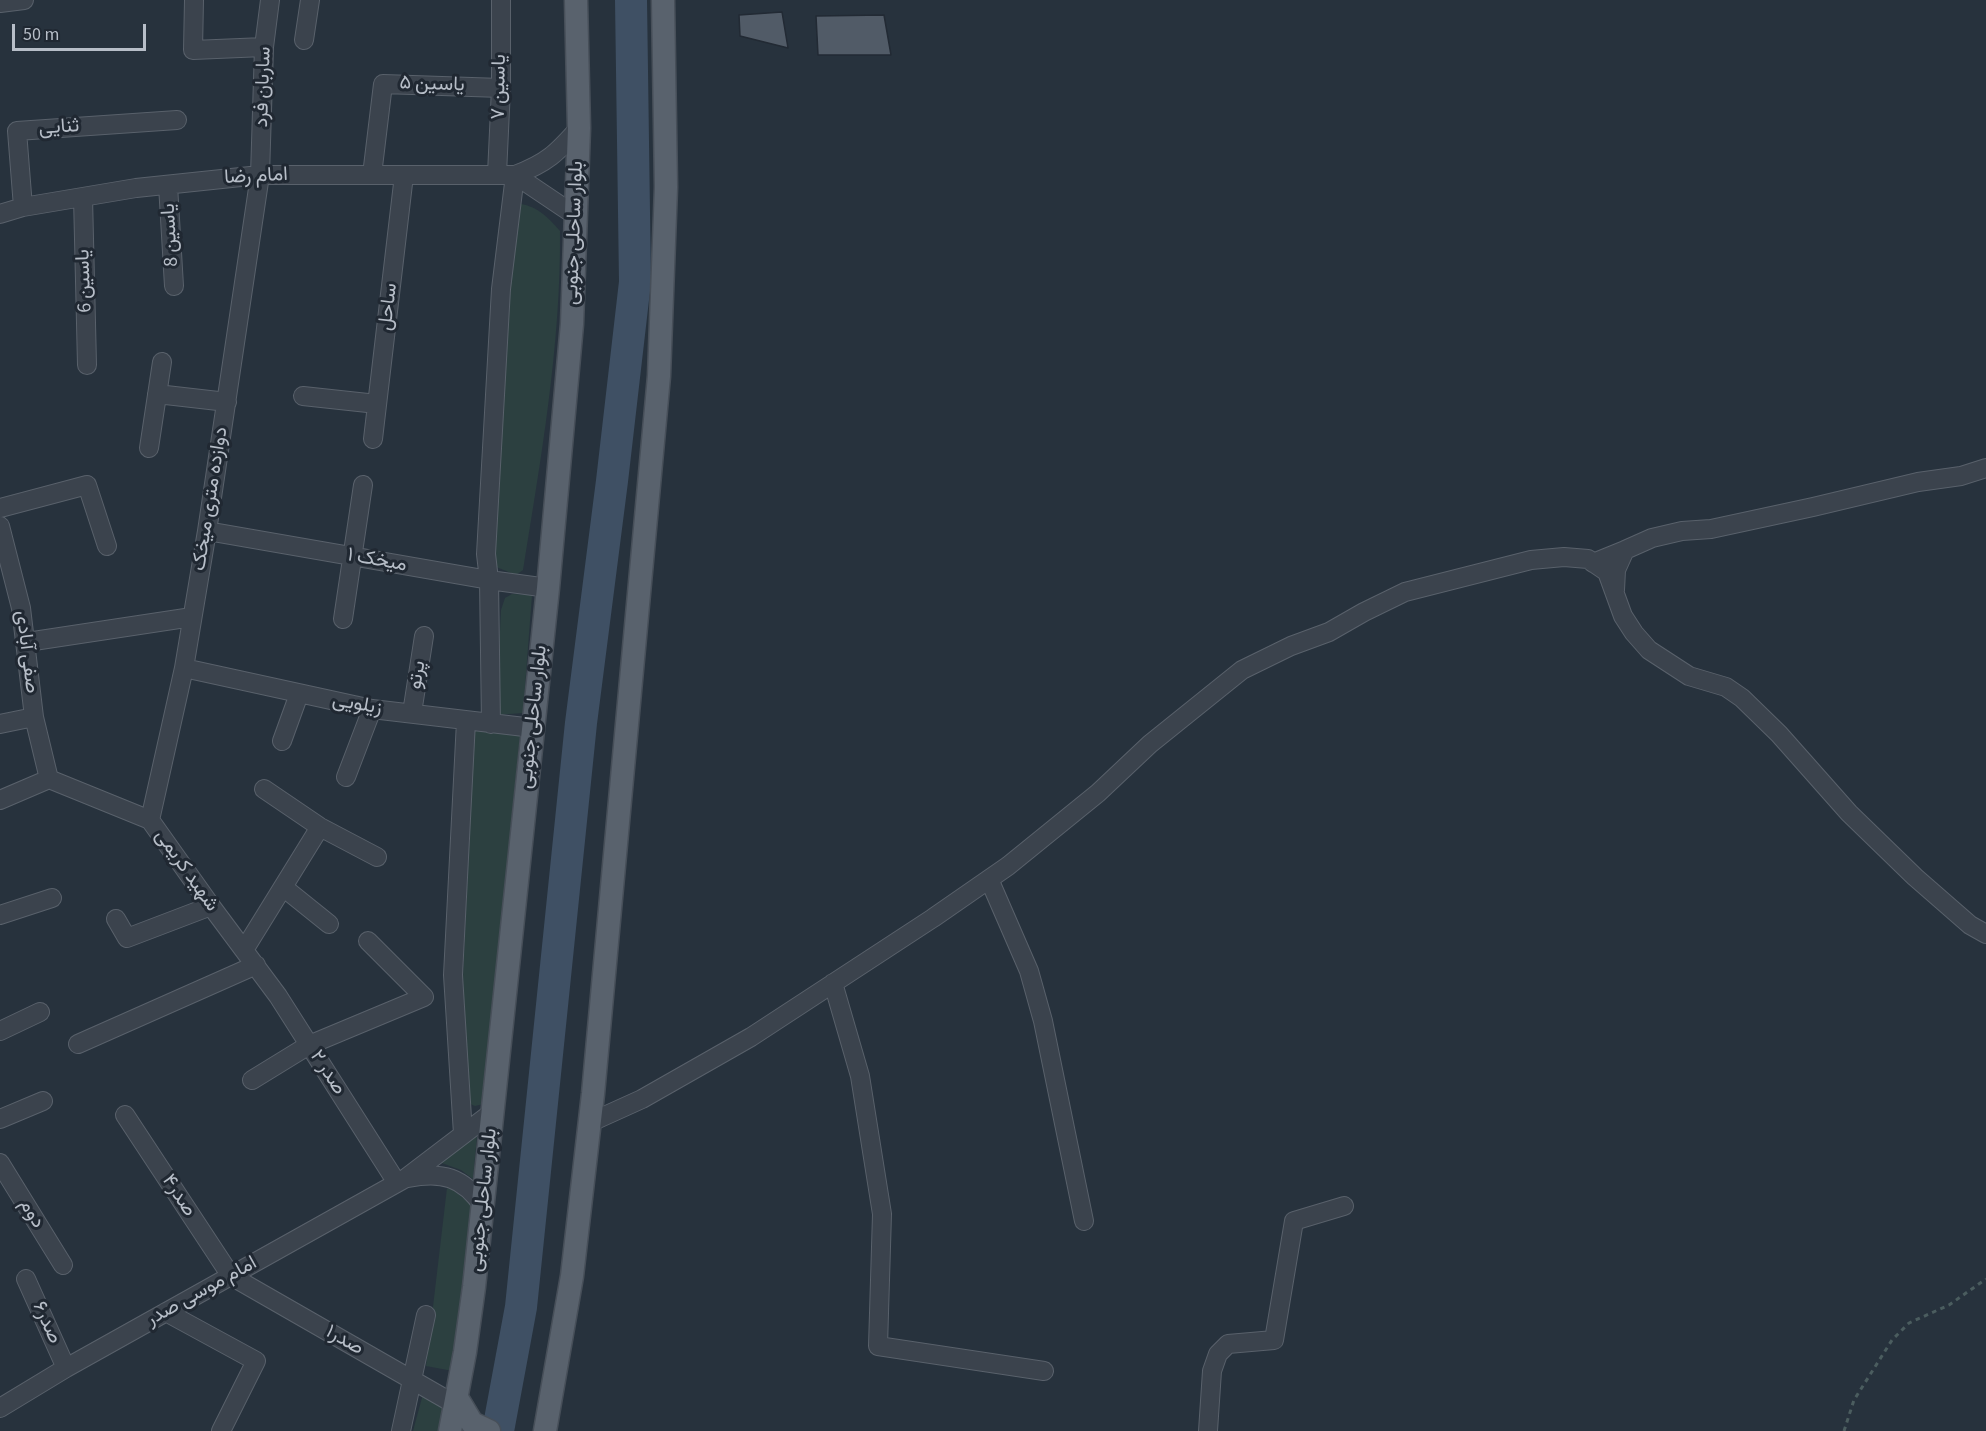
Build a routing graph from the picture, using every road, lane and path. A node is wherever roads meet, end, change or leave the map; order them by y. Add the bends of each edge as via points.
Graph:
1 (24, 0) edge
2 (194, 0) edge
3 (270, 0) edge
4 (310, 0) edge
5 (501, 0) edge
6 (576, 0) edge
7 (663, 0) edge
8 (0, 3) edge
9 (304, 40) dead end
10 (264, 47) junction
11 (501, 88) junction
12 (177, 120) dead end
13 (579, 128) junction
14 (404, 174) junction
15 (506, 174) junction
16 (260, 175) junction
17 (372, 175) junction
18 (168, 185) junction
19 (83, 197) junction
20 (23, 207) junction
21 (0, 214) edge
22 (576, 216) junction
23 (174, 285) dead end
24 (162, 362) dead end
25 (87, 365) dead end
26 (157, 394) junction
27 (303, 396) dead end
28 (226, 402) junction
29 (377, 404) junction
30 (373, 439) dead end
31 (149, 447) dead end
32 (1986, 468) edge
33 (363, 485) dead end
34 (0, 508) edge
35 (0, 526) edge
36 (207, 531) junction
37 (106, 546) dead end
38 (1624, 550) junction
39 (353, 556) junction
40 (1593, 563) junction
41 (489, 580) junction
42 (548, 588) junction
43 (1614, 592) junction
44 (192, 617) junction
45 (343, 619) dead end
46 (424, 636) dead end
47 (27, 642) junction
48 (184, 668) junction
49 (300, 694) junction
50 (372, 709) junction
51 (412, 713) junction
52 (34, 717) junction
53 (466, 721) junction
54 (0, 724) edge
55 (491, 724) junction
56 (533, 728) junction
57 (282, 741) dead end
58 (346, 777) dead end
59 (49, 779) junction
60 (264, 789) dead end
61 (0, 800) edge
62 (150, 820) junction
63 (320, 827) junction
64 (377, 857) dead end
65 (989, 879) junction
66 (283, 887) junction
67 (52, 898) dead end
68 (210, 906) junction
69 (0, 915) edge
70 (116, 919) dead end
71 (328, 924) dead end
72 (1986, 934) edge
73 (368, 941) dead end
74 (244, 950) junction
75 (255, 965) junction
76 (833, 983) junction
77 (40, 1012) dead end
78 (0, 1031) edge
79 (78, 1044) dead end
80 (309, 1045) junction
81 (252, 1080) dead end
82 (43, 1101) dead end
83 (494, 1111) junction
84 (125, 1115) dead end
85 (0, 1119) edge
86 (589, 1123) junction
87 (463, 1134) junction
88 (0, 1163) edge
89 (402, 1180) junction
90 (483, 1206) junction
91 (1344, 1206) dead end
92 (1084, 1221) dead end
93 (63, 1265) dead end
94 (231, 1276) junction
95 (26, 1279) dead end
96 (1986, 1279) edge
97 (166, 1312) junction
98 (426, 1315) dead end
99 (66, 1368) junction
100 (1044, 1371) dead end
101 (413, 1381) junction
102 (457, 1402) junction
103 (0, 1408) edge
104 (546, 1422) edge
105 (221, 1431) edge
106 (401, 1431) edge
107 (450, 1431) edge
108 (489, 1431) edge
109 (526, 1431) edge
110 (1208, 1431) edge
111 (1844, 1431) edge

1 - 8 street
2 - 10 street via 193,50
3 - 10 street, ساربان فرد
4 - 9 street
5 - 11 street, یاسین ۷
6 - 13 main road, بلوار ساحلی جنوبی
7 - 86 main road via 666,187 659,376
10 - 16 street, ساربان فرد
11 - 15 street, یاسین ۷
11 - 17 street, یاسین ۵ via 383,84
12 - 20 street, ثنایی via 17,131
13 - 15 street via 540,165
13 - 22 main road, بلوار ساحلی جنوبی
14 - 15 street, امام رضا
14 - 17 street, امام رضا
14 - 29 street, ساحل
15 - 22 street
15 - 41 street, یاسین ۷ via 486,554
16 - 17 street, امام رضا
16 - 18 street, امام رضا
16 - 28 street, دوازده متری میخک
18 - 19 street, امام رضا
18 - 23 street, یاسین 8
19 - 20 street, امام رضا
19 - 25 street, یاسین 6
20 - 21 street, امام رضا
22 - 42 main road, بلوار ساحلی جنوبی via 572,324
24 - 26 street
26 - 28 street
26 - 31 street
27 - 29 street
28 - 36 street, دوازده متری میخک
29 - 30 street, ساحل
32 - 38 street via 1711,529 1682,531
33 - 39 street
34 - 37 street via 87,485
35 - 47 street, صفی آبادی
36 - 39 street, میخک ۱
36 - 44 street, دوازده متری میخک
38 - 40 street
38 - 43 street via 1616,570
39 - 41 street, میخک ۱
39 - 45 street
40 - 43 street via 1607,572
40 - 65 street via 1564,557 1531,560 1405,592 1329,632 1242,670 1150,744 1098,793
41 - 42 street, میخک ۱
41 - 55 street, یاسین ۷
42 - 56 main road, بلوار ساحلی جنوبی
43 - 72 street via 1623,616 1649,650 1689,676 1726,687 1742,698 1915,877
44 - 47 street
44 - 48 street, دوازده متری میخک
46 - 51 street, پرتو
47 - 52 street, صفی آبادی
48 - 49 street, زیلویی
48 - 62 street, دوازده متری میخک
49 - 50 street, زیلویی
49 - 57 street
50 - 51 street, زیلویی
50 - 58 street
51 - 53 street, زیلویی
52 - 54 street
52 - 59 street, صفی آبادی
53 - 55 street, زیلویی
53 - 87 street via 453,975
55 - 56 street, زیلویی
56 - 83 main road, بلوار ساحلی جنوبی
59 - 61 street
59 - 62 street, شهید کریمی
60 - 63 street
62 - 68 street, شهید کریمی
63 - 64 street
63 - 66 street
65 - 76 street
65 - 92 street via 1029,972 1043,1021
66 - 71 street
66 - 74 street
67 - 69 street
68 - 70 street via 127,938
68 - 74 street, شهید کریمی
73 - 80 street via 424,997
74 - 75 street, شهید کریمی
75 - 79 street
75 - 80 street, صدر ۲
76 - 86 street via 751,1037 642,1099
76 - 100 street via 860,1076 882,1214 878,1346
77 - 78 street
80 - 81 street
80 - 89 street, صدر ۲
82 - 85 street
83 - 87 street
83 - 90 main road, بلوار ساحلی جنوبی
84 - 94 street, صدر۴
86 - 104 main road via 572,1276
87 - 89 street
88 - 93 street, دوم
89 - 90 street via 426,1174 446,1176 462,1183
89 - 94 street, امام موسی صدر
90 - 102 main road, بلوار ساحلی جنوبی
91 - 110 street via 1294,1221 1274,1340 1228,1344 1218,1354 1212,1371
94 - 97 street, امام موسی صدر
94 - 101 street, صدر۱
95 - 99 street, صدر۶
96 - 111 path via 1949,1305 1908,1323 1892,1340 1854,1400
97 - 99 street, امام موسی صدر
97 - 105 street via 256,1361
98 - 101 street
99 - 103 street, امام موسی صدر
101 - 102 street, صدر۱
101 - 106 street
102 - 107 main road, بلوار ساحلی جنوبی
102 - 108 main road via 472,1423
104 - 109 main road

